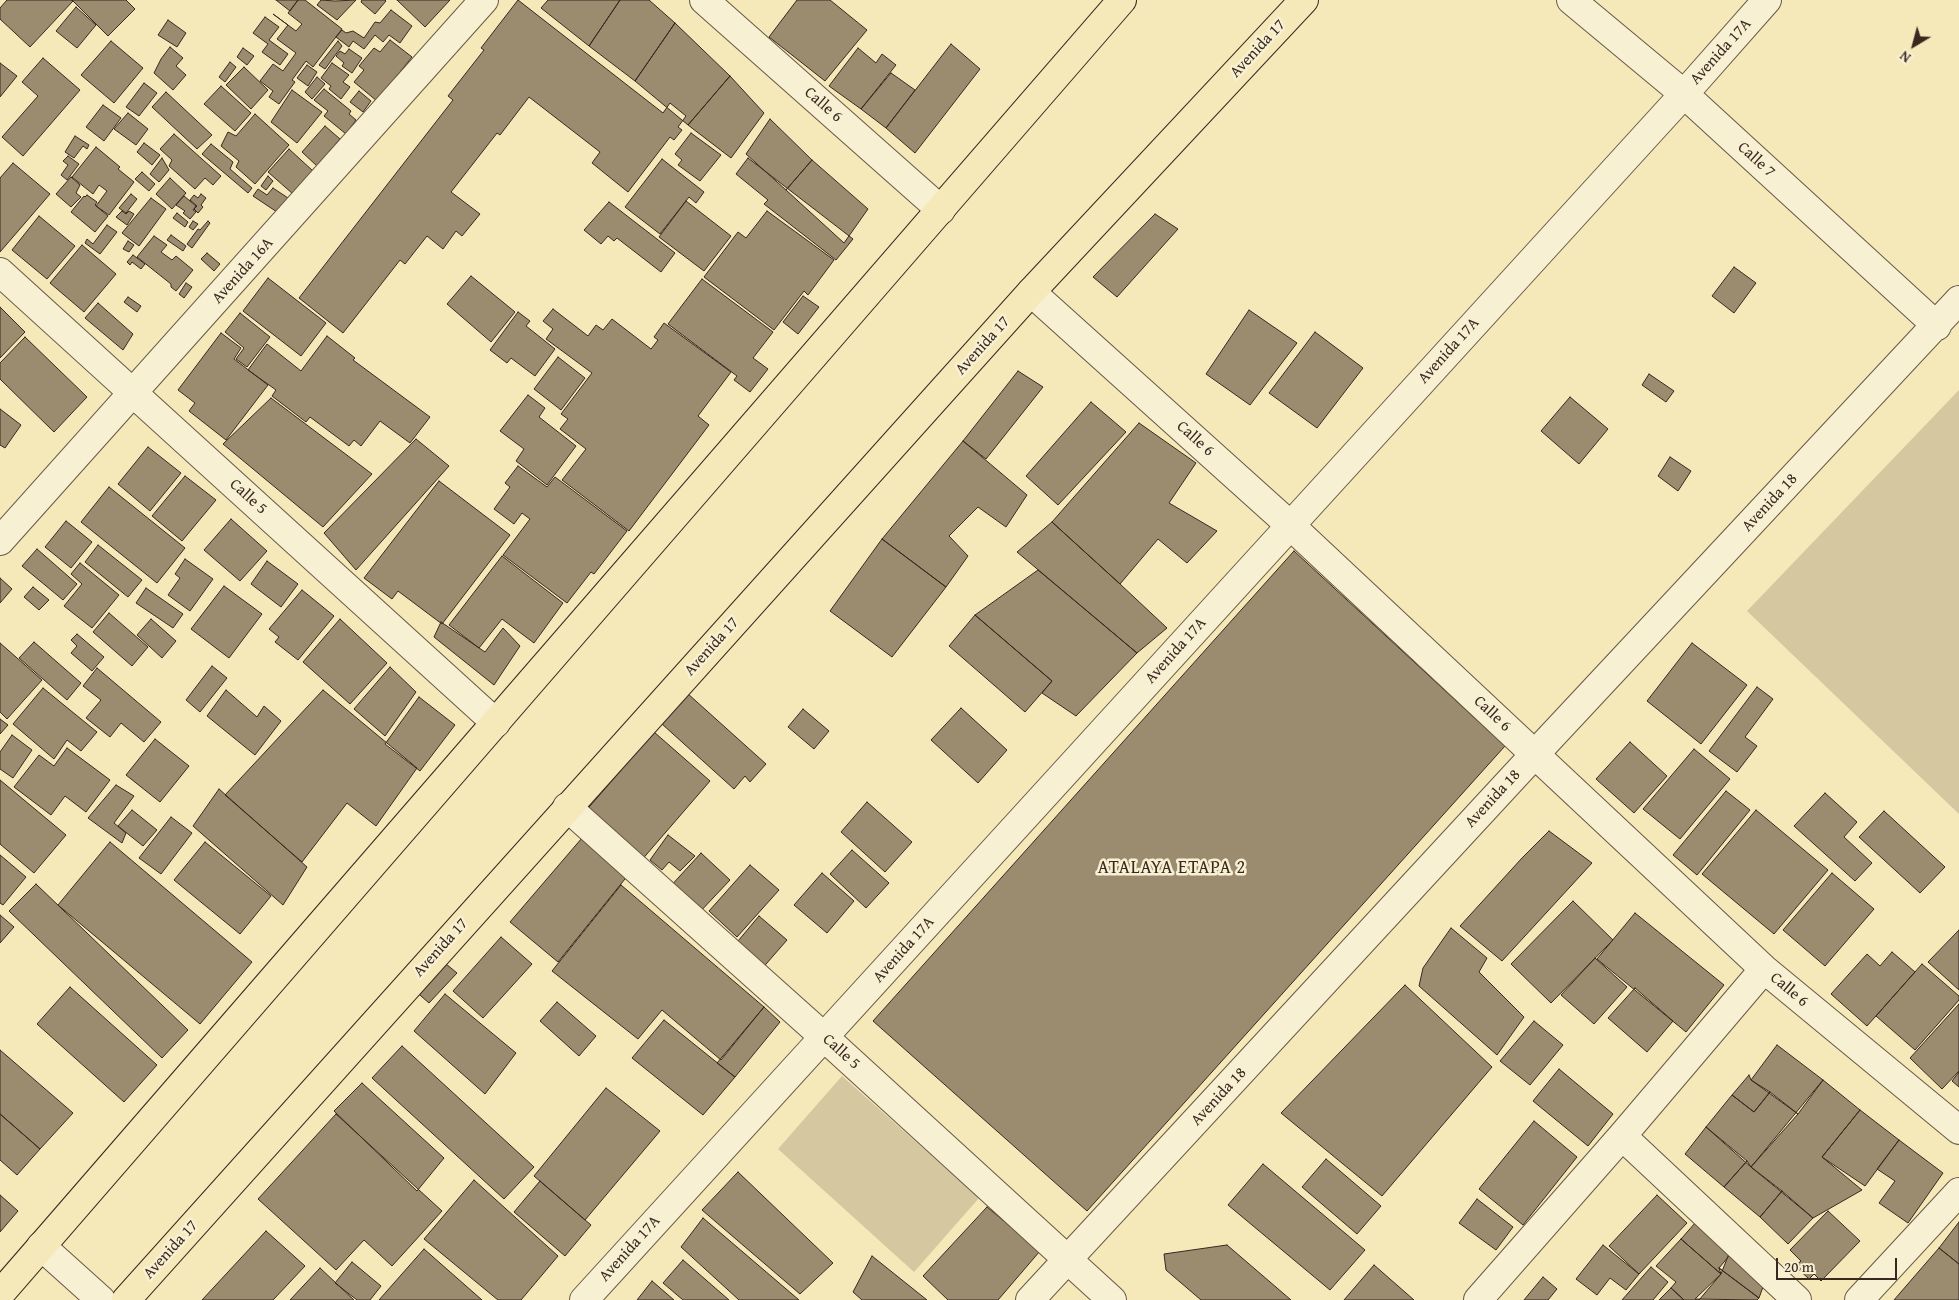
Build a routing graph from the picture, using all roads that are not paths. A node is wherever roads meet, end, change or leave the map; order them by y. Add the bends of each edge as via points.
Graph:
1 (484, 0) edge
2 (704, 0) edge
3 (1122, 0) edge
4 (1304, 0) edge
5 (1571, 0) edge
6 (1767, 0) edge
7 (1684, 94) junction
8 (942, 210) junction
9 (0, 272) edge
10 (1031, 292) junction
11 (1959, 300) edge
12 (1937, 326) junction
13 (133, 393) junction
14 (1291, 526) junction
15 (0, 541) edge
16 (496, 723) junction
17 (1535, 754) junction
18 (567, 807) junction
19 (1764, 969) junction
20 (824, 1037) junction
21 (1959, 1130) edge
22 (1622, 1136) junction
23 (1959, 1192) edge
24 (41, 1246) junction
25 (1067, 1261) junction
26 (0, 1294) edge
27 (101, 1300) edge
28 (126, 1300) edge
29 (584, 1300) edge
30 (1030, 1300) edge
31 (1112, 1300) edge
32 (1478, 1300) edge
33 (1797, 1300) edge
34 (1859, 1300) edge

1 - 13 street, Avenida 16A
2 - 8 street, Calle 6
3 - 8 main road
4 - 10 main road, Avenida 17
5 - 7 street, Calle 7
6 - 7 street, Avenida 17A
7 - 12 street, Calle 7
7 - 14 street, Avenida 17A
8 - 16 main road
9 - 13 street, Calle 5
10 - 14 street, Calle 6
10 - 18 main road, Avenida 17
11 - 12 street, Avenida 18
12 - 17 street, Avenida 18
13 - 15 street, Avenida 16A
13 - 16 street, Calle 5
14 - 17 street, Calle 6
14 - 20 street, Avenida 17A
16 - 24 main road
17 - 19 street, Calle 6
17 - 25 street, Avenida 18
18 - 20 street, Calle 5
18 - 28 main road, Avenida 17
19 - 21 street, Calle 6
19 - 22 street
20 - 25 street, Calle 5
20 - 29 street, Avenida 17A
22 - 32 street
22 - 33 street
23 - 34 street
24 - 26 main road
24 - 27 street
25 - 30 street, Avenida 18
25 - 31 street, Calle 5

